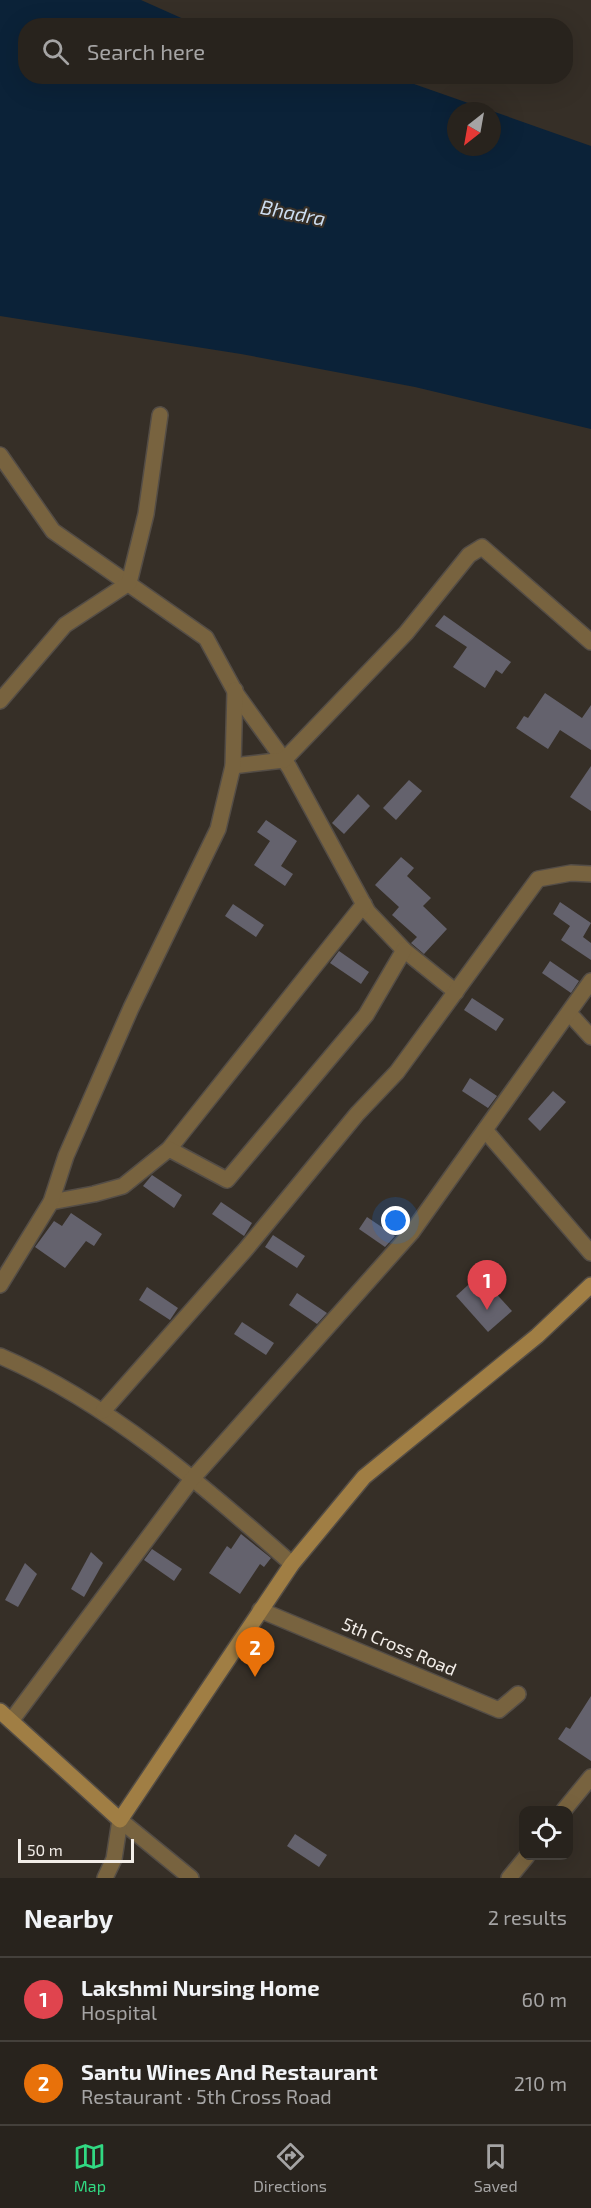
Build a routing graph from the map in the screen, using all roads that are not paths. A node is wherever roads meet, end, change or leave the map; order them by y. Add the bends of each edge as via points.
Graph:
1 (160, 415) dead end
2 (0, 455) edge
3 (129, 583) junction
4 (591, 642) edge
5 (235, 690) junction
6 (0, 701) edge
7 (284, 760) junction
8 (233, 766) junction
9 (591, 874) edge
10 (364, 904) junction
11 (404, 950) junction
12 (591, 981) edge
13 (456, 992) junction
14 (569, 1013) junction
15 (591, 1037) edge
16 (485, 1130) junction
17 (169, 1149) junction
18 (51, 1202) junction
19 (591, 1253) edge
20 (0, 1285) edge
21 (591, 1285) edge
22 (0, 1356) edge
23 (103, 1411) junction
24 (192, 1479) junction
25 (292, 1564) junction
26 (260, 1610) junction
27 (518, 1694) dead end
28 (6, 1716) edge
29 (591, 1777) edge
30 (567, 1806) edge
31 (120, 1820) junction
32 (524, 1860) edge
33 (105, 1878) edge
34 (191, 1878) edge
35 (509, 1878) edge

1 - 3 street via 146,514
2 - 3 street via 53,531
3 - 5 street via 206,638
3 - 6 street via 65,625
4 - 7 street via 482,547 469,555 406,633
5 - 7 street
5 - 8 street
7 - 8 street
7 - 10 street
8 - 18 street via 218,829 130,1008 66,1156
9 - 13 street via 537,879
10 - 11 street
10 - 17 street
11 - 13 street
11 - 17 street via 366,1015 227,1180
12 - 14 street
13 - 23 street via 398,1072 357,1114 246,1250
14 - 15 street
14 - 16 street
16 - 19 street
16 - 24 street via 412,1232
17 - 18 street via 123,1186
18 - 20 street
21 - 25 main road via 537,1336 364,1477
22 - 23 street via 38,1372
23 - 24 street
24 - 25 street
24 - 28 street
25 - 26 main road
26 - 27 street, 5th Cross Road via 499,1710
26 - 31 main road
28 - 31 main road
29 - 30 street
31 - 33 street via 114,1859
31 - 34 street
32 - 35 street

